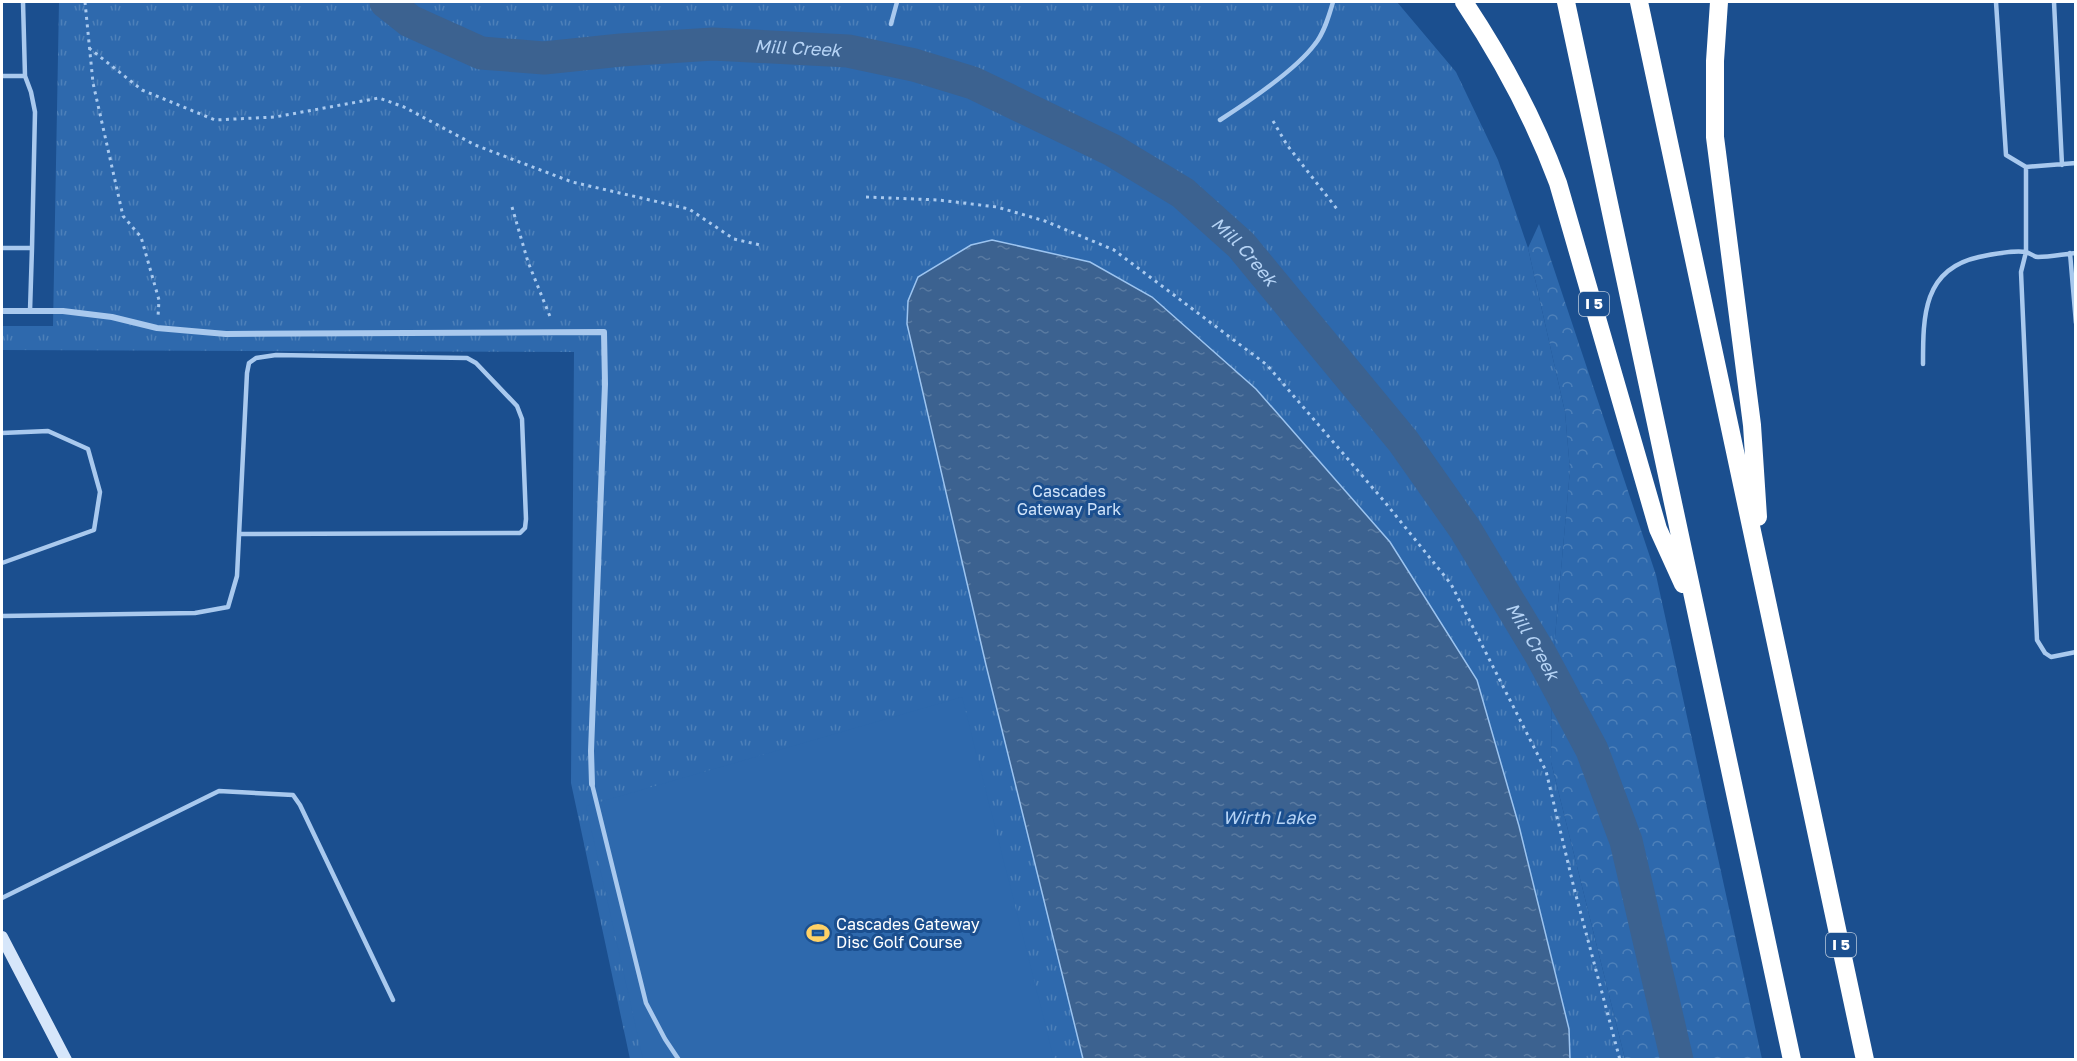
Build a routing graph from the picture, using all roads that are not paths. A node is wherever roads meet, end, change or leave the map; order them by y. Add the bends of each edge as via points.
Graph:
1 (23, 2) edge
2 (897, 2) edge
3 (1333, 2) edge
4 (1464, 2) edge
5 (1566, 2) edge
6 (1639, 2) edge
7 (1719, 2) edge
8 (1996, 2) edge
9 (2055, 2) edge
10 (891, 24) dead end
11 (2, 76) edge
12 (25, 76) junction
13 (1220, 120) dead end
14 (2076, 163) edge
15 (2062, 165) junction
16 (2026, 167) junction
17 (2, 248) edge
18 (32, 248) junction
19 (2026, 252) junction
20 (2073, 253) edge
21 (2, 311) edge
22 (30, 311) junction
23 (2076, 323) edge
24 (1923, 364) dead end
25 (2, 433) edge
26 (239, 534) junction
27 (2, 563) edge
28 (1762, 582) junction
29 (2, 616) edge
30 (1698, 618) junction
31 (2076, 652) edge
32 (592, 784) joint
33 (2, 898) edge
34 (2, 937) edge
35 (393, 1000) dead end
36 (66, 1059) edge
37 (679, 1059) edge
38 (1792, 1059) edge
39 (1865, 1059) edge

1 - 12 lane
2 - 10 lane
3 - 13 lane via 1315,44 1249,101
4 - 30 highway, I 5 via 1524,103 1558,183 1658,529
5 - 30 highway, I 5
6 - 28 highway, I 5
7 - 28 highway via 1715,137 1752,425
8 - 16 lane via 2006,155
9 - 15 lane
11 - 12 lane
12 - 18 lane via 35,112
14 - 15 lane
15 - 16 lane
16 - 19 lane
17 - 18 lane
18 - 22 lane
19 - 20 lane via 2036,257
19 - 24 lane via 1966,259 1941,277 1925,308
19 - 31 lane via 2021,272 2037,640 2051,657
20 - 23 lane
21 - 22 street
22 - 32 street via 63,311 157,328 226,334 604,332
25 - 27 lane via 48,431 88,449 100,492 94,530
26 - 26 lane via 249,363 256,358 468,358 517,406 522,419 526,519 520,533
26 - 29 lane via 237,576 228,607 195,613
28 - 39 highway, I 5
30 - 38 highway, I 5
32 - 37 lane via 646,1003
33 - 35 lane via 219,791 293,795
34 - 36 main road

